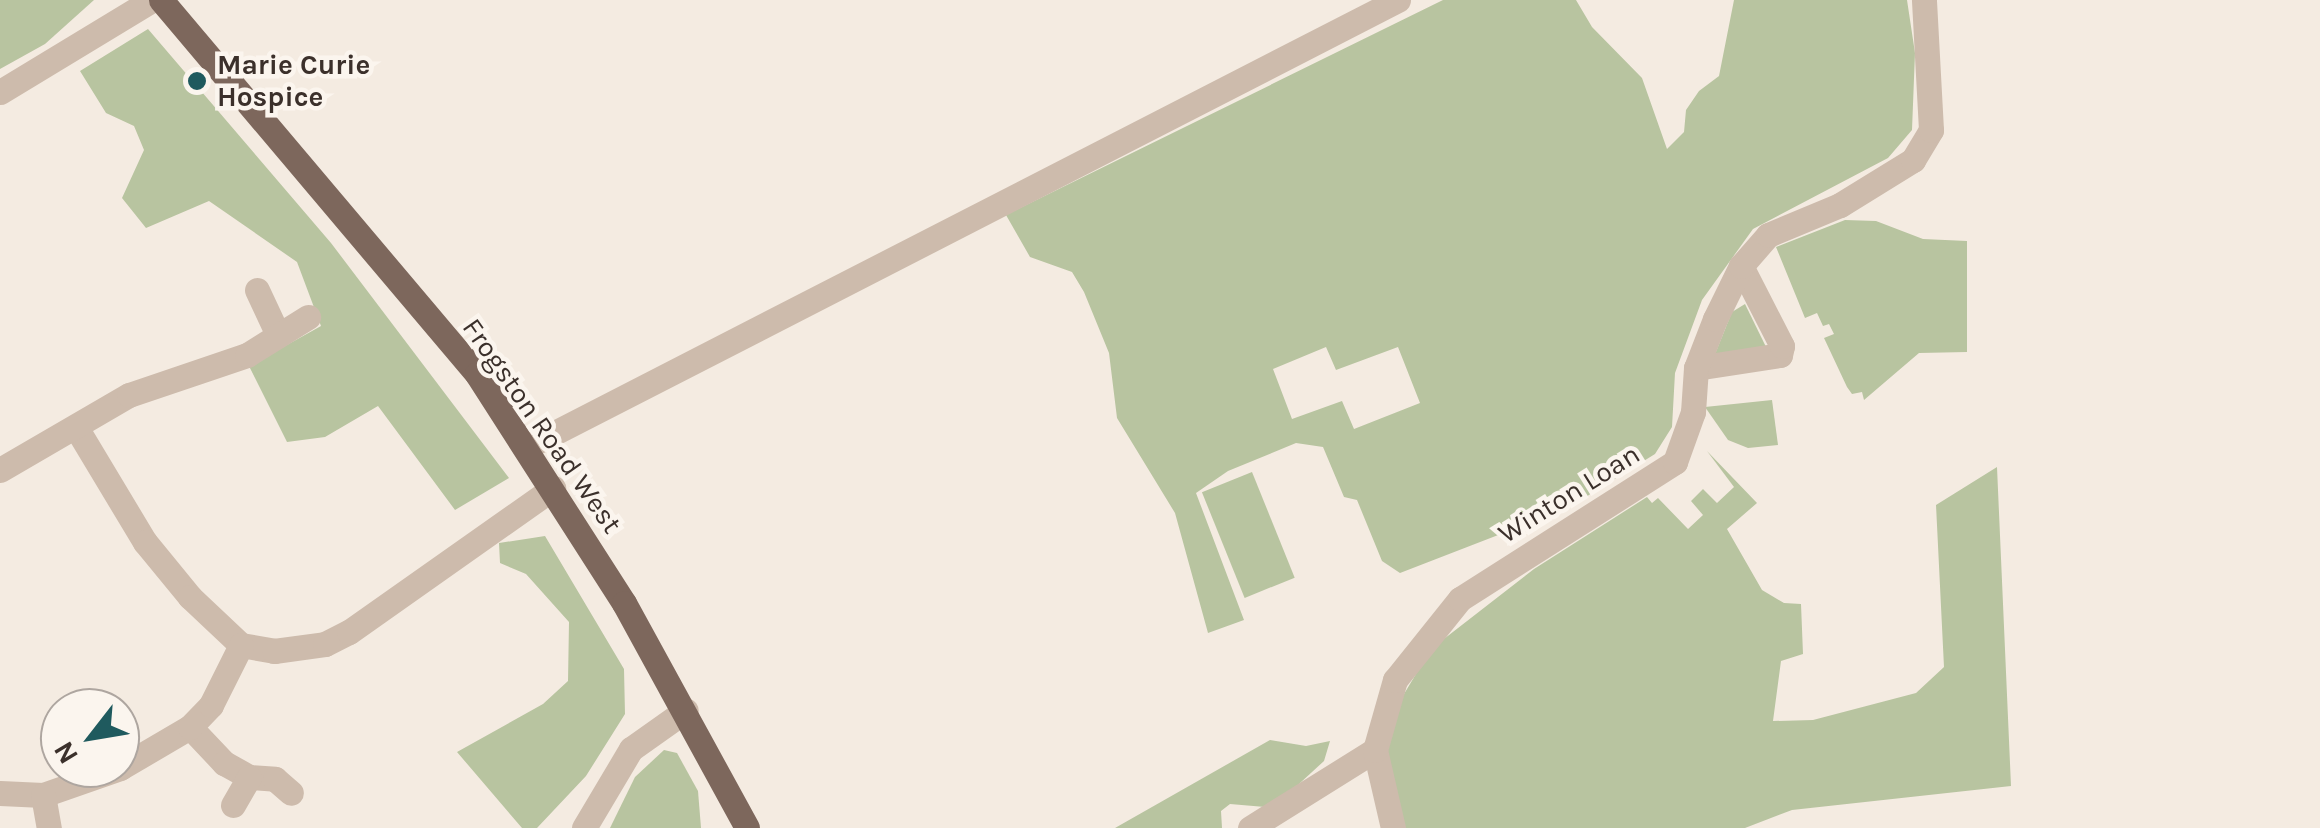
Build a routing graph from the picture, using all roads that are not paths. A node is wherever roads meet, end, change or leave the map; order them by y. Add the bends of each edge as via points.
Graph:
1 (152, 0) edge
2 (162, 0) edge
3 (1398, 0) edge
4 (1924, 0) edge
5 (0, 92) edge
6 (1742, 266) junction
7 (257, 290) dead end
8 (308, 316) dead end
9 (278, 335) junction
10 (1696, 368) junction
11 (77, 429) junction
12 (527, 447) junction
13 (0, 470) edge
14 (553, 488) junction
15 (241, 645) junction
16 (686, 710) junction
17 (190, 727) junction
18 (1375, 740) junction
19 (140, 756) edge
20 (249, 777) junction
21 (63, 788) edge
22 (0, 793) edge
23 (292, 794) dead end
24 (43, 795) junction
25 (233, 805) dead end
26 (49, 828) edge
27 (584, 828) edge
28 (747, 828) edge
29 (1250, 828) edge
30 (1392, 828) edge

1 - 5 street
2 - 12 main road, Frogston Road West via 477,374
3 - 12 street
4 - 6 street, Winton Loan via 1931,130 1913,160 1840,205 1768,234
6 - 10 street, Winton Loan
6 - 10 street via 1780,355
7 - 9 street
8 - 9 street
9 - 11 street via 247,355 129,394
10 - 18 street, Winton Loan via 1693,412 1675,462 1460,599 1395,680
11 - 13 street
11 - 15 street via 145,542
12 - 14 main road, Frogston Road West
14 - 15 street via 325,644 274,651
14 - 16 main road, Frogston Road West
15 - 17 street
16 - 27 street via 631,749
16 - 28 main road, Frogston Road West
17 - 19 street
17 - 20 street via 224,763
18 - 29 street
18 - 30 street
20 - 23 street via 275,780
20 - 25 street
21 - 24 street
22 - 24 street
24 - 26 street

